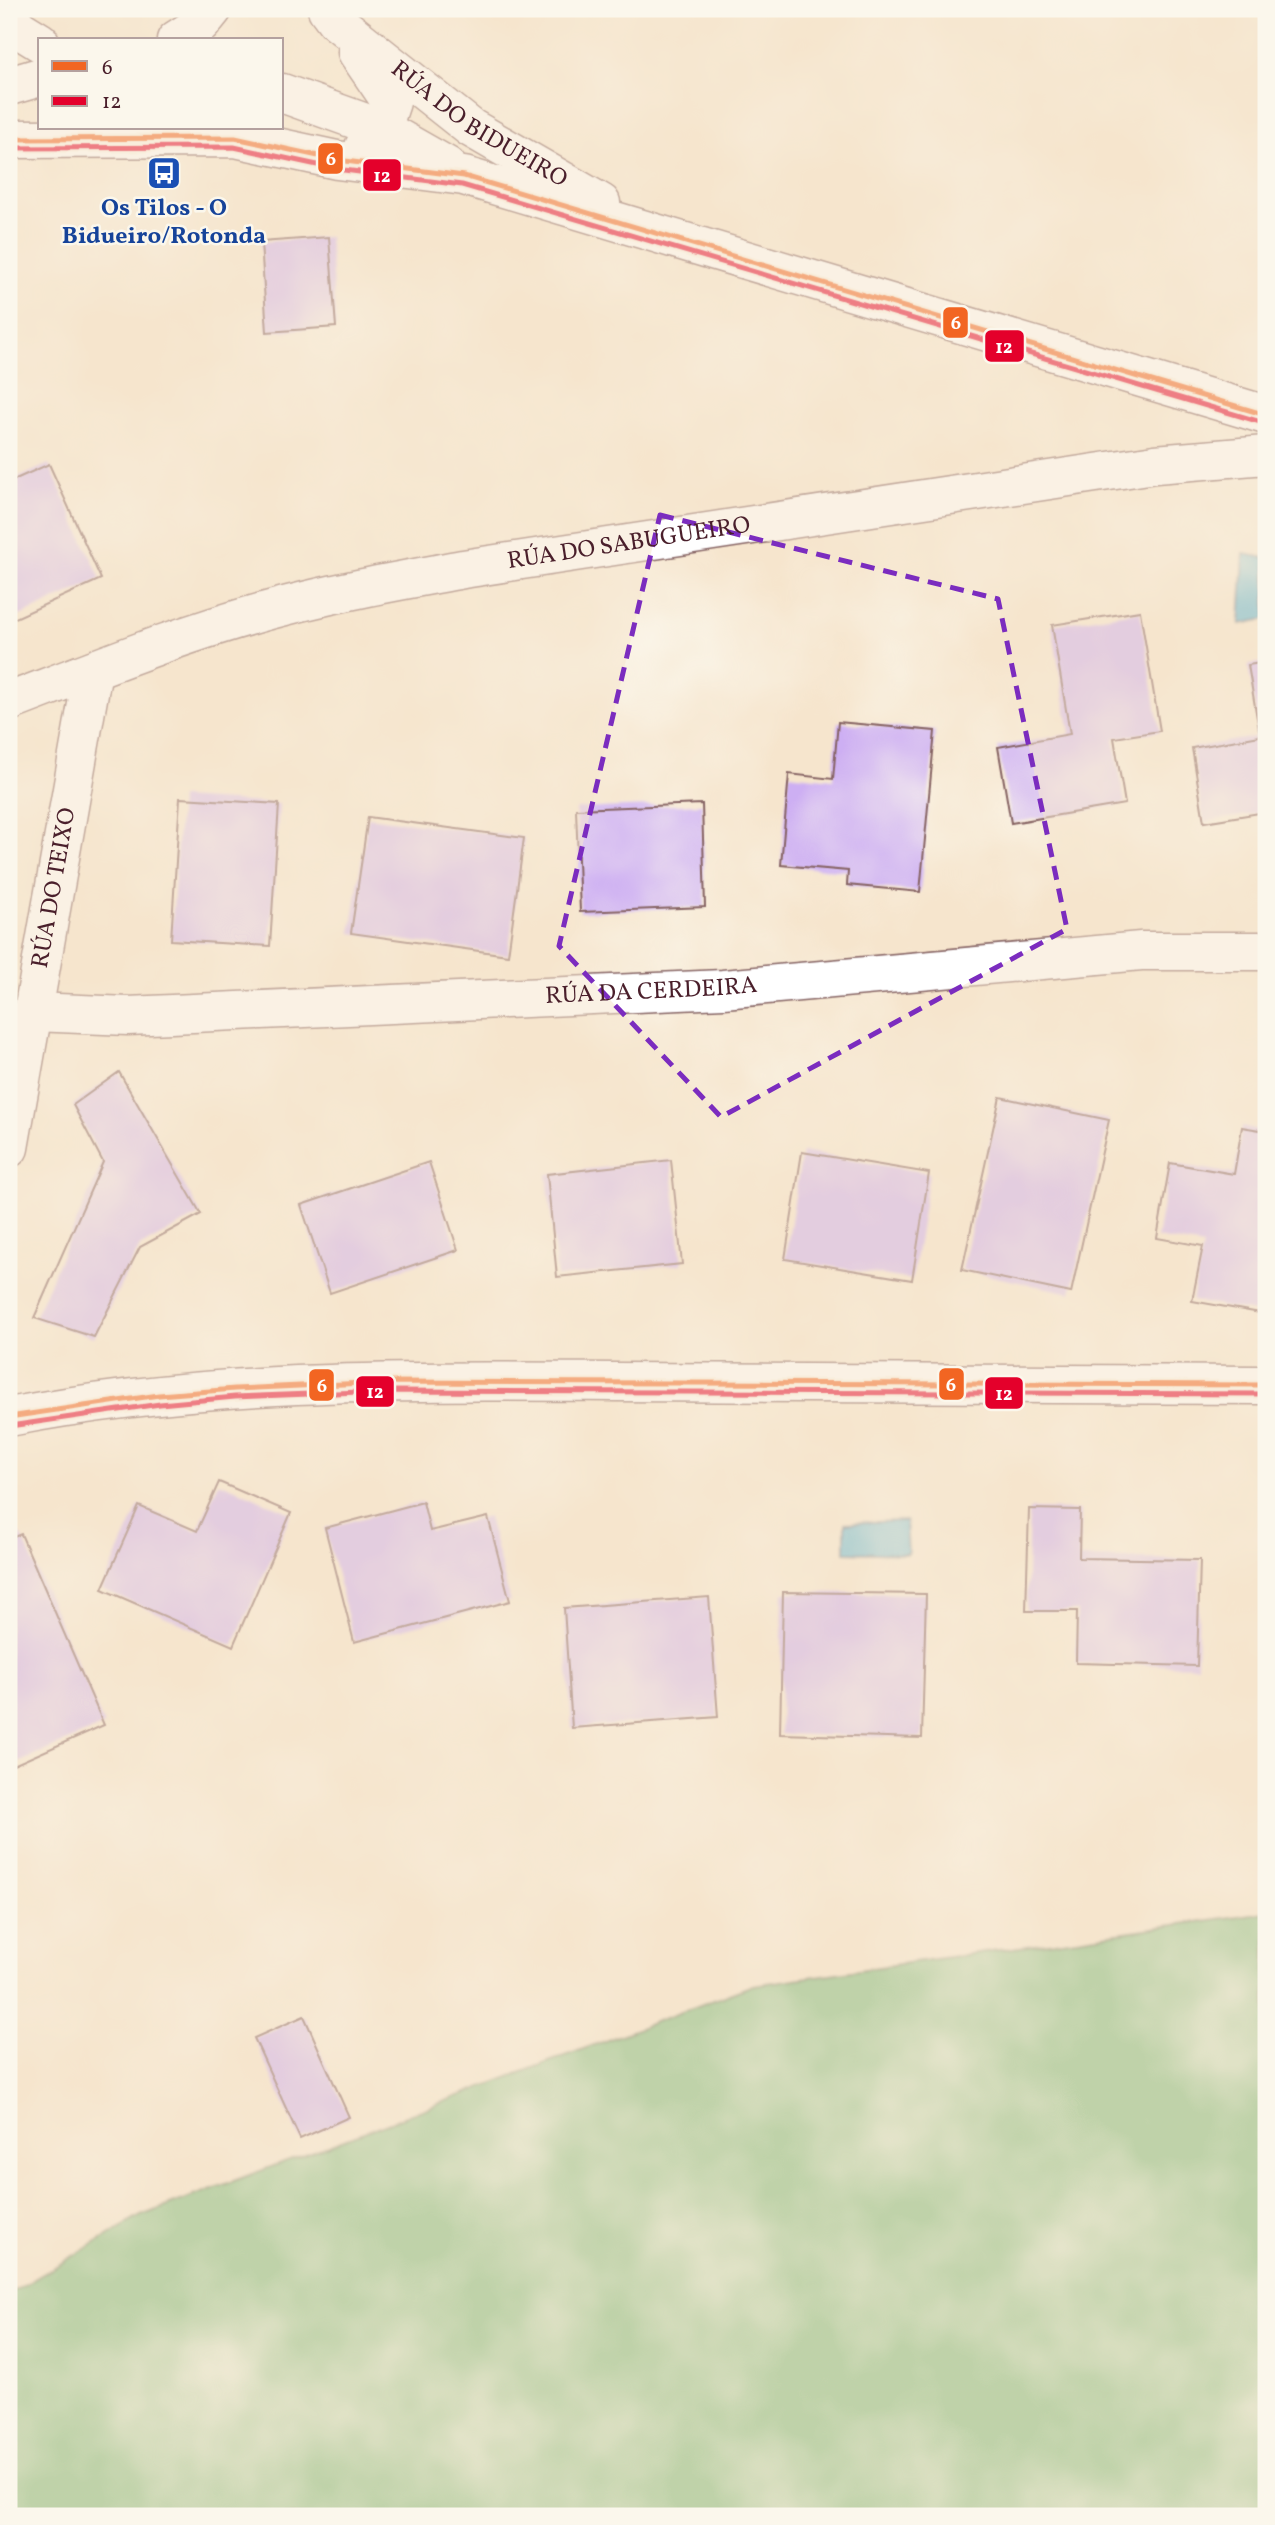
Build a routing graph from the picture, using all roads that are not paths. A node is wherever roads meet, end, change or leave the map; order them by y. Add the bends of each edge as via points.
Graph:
1 (213, 9) edge
2 (332, 15) edge
3 (9, 17) edge
4 (179, 38) edge
5 (38, 41) edge
6 (38, 78) edge
7 (9, 86) edge
8 (284, 94) edge
9 (382, 130) junction
10 (9, 139) edge
11 (337, 160) junction
12 (464, 176) junction
13 (641, 229) junction
14 (1266, 415) edge
15 (1266, 455) edge
16 (93, 670) junction
17 (9, 702) edge
18 (1266, 951) edge
19 (34, 1012) junction
20 (9, 1148) edge
21 (1266, 1385) edge
22 (9, 1417) edge

1 - 4 street via 201,24
2 - 9 street via 391,102
2 - 13 street, RÚA DO BIDUEIRO via 471,128
3 - 5 street
6 - 7 street
8 - 9 street, RÚA DO BIDUEIRO
9 - 11 street via 367,146
9 - 12 street, RÚA DO BIDUEIRO
10 - 11 street, RÚA DO BIDUEIRO via 235,138
11 - 12 street, RÚA DO BIDUEIRO
12 - 13 street, RÚA DO BIDUEIRO
13 - 14 street, RÚA DO BIDUEIRO
15 - 16 street, RÚA DO SABUGUEIRO via 1155,464 463,569 270,610
16 - 17 street, RÚA DO SABUGUEIRO
16 - 19 street, RÚA DO TEIXO
18 - 19 street, RÚA DA CERDEIRA via 1141,951 709,990 128,1016
19 - 20 street, RÚA DO TEIXO
21 - 22 street via 318,1384 177,1391

